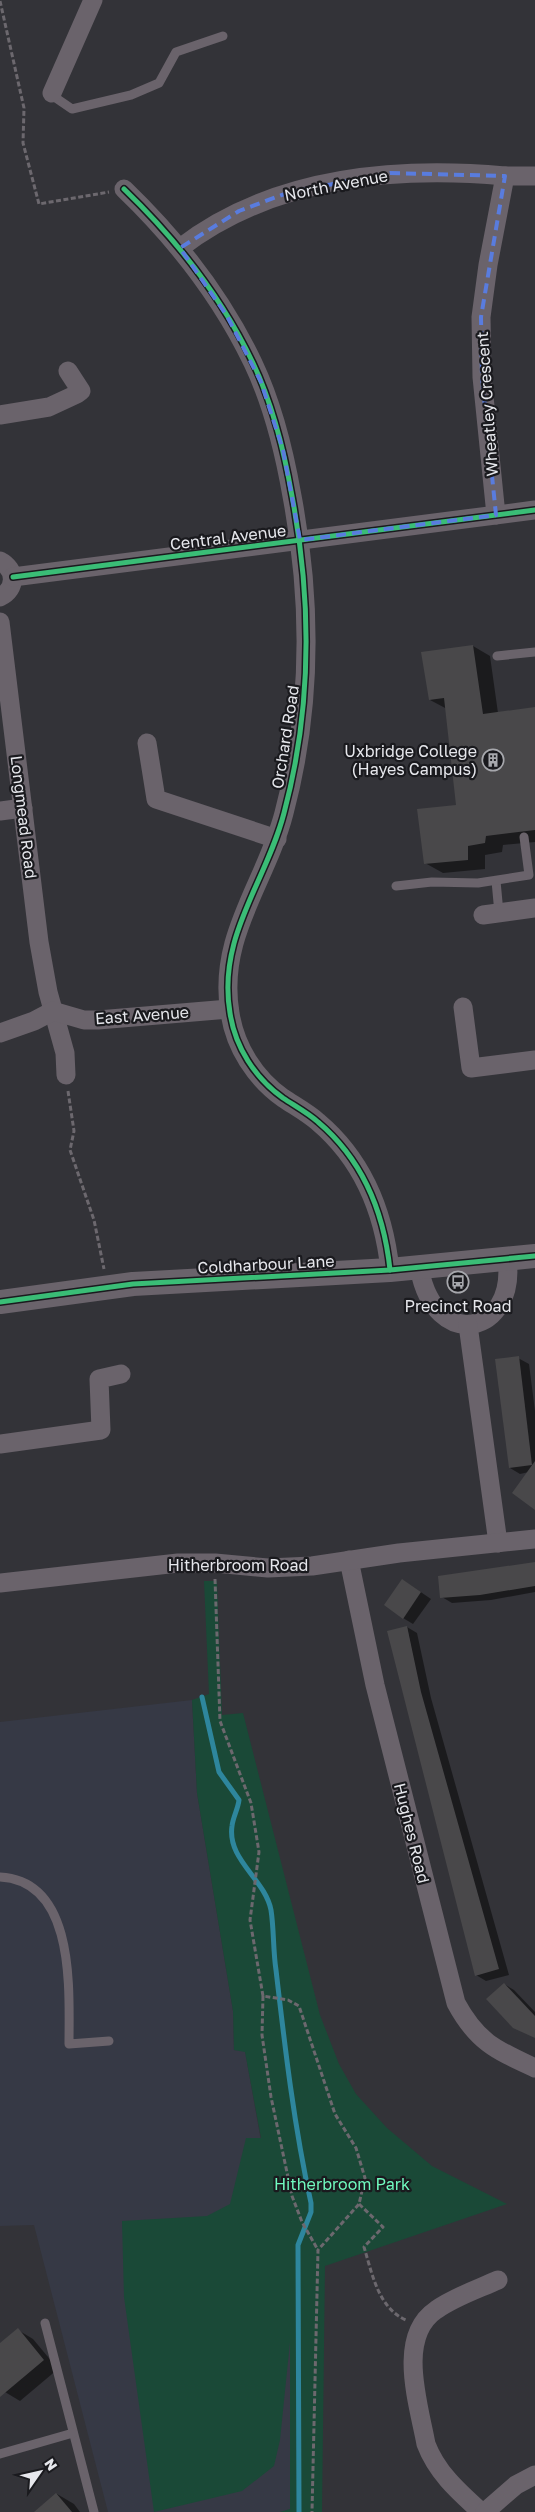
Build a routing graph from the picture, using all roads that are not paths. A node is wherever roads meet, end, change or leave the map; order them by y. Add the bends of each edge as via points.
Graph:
1 (93, 0) edge
2 (223, 36) dead end
3 (52, 93) joint
4 (505, 176) junction
5 (535, 176) edge
6 (124, 189) road end
7 (180, 248) junction
8 (68, 371) dead end
9 (0, 415) edge
10 (535, 510) edge
11 (496, 515) junction
12 (300, 540) junction
13 (0, 561) edge
14 (13, 577) junction
15 (0, 597) edge
16 (0, 622) edge
17 (535, 652) edge
18 (497, 656) dead end
19 (146, 743) dead end
20 (23, 808) junction
21 (0, 811) edge
22 (524, 837) dead end
23 (277, 839) junction
24 (496, 881) junction
25 (396, 886) dead end
26 (535, 908) edge
27 (491, 914) joint
28 (463, 1007) dead end
29 (229, 1009) junction
30 (53, 1011) junction
31 (0, 1033) edge
32 (535, 1060) edge
33 (66, 1075) road end
34 (535, 1256) edge
35 (507, 1260) junction
36 (419, 1268) junction
37 (390, 1270) junction
38 (0, 1302) edge
39 (468, 1325) junction
40 (121, 1374) dead end
41 (0, 1444) edge
42 (535, 1539) edge
43 (498, 1544) junction
44 (349, 1560) junction
45 (0, 1583) edge
46 (0, 1877) edge
47 (109, 2041) dead end
48 (535, 2068) edge
49 (498, 2280) dead end
50 (45, 2323) dead end
51 (73, 2433) junction
52 (0, 2454) edge
53 (535, 2475) edge
54 (94, 2512) edge
55 (481, 2512) edge
56 (485, 2512) edge

1 - 3 street
2 - 3 lane via 176,52 159,83 131,95 72,109
4 - 5 street
4 - 7 street, North Avenue via 452,172 390,173 309,187 239,211
4 - 11 street, Wheatley Crescent via 488,266 481,327 482,377
6 - 7 street, Orchard Road
7 - 12 street, Orchard Road via 220,304 261,382 283,450
8 - 9 street via 81,391 74,396 49,407
10 - 11 street, Central Avenue
11 - 12 street, Central Avenue
12 - 14 street, Central Avenue
12 - 23 street, Orchard Road via 306,593 305,695 297,757
13 - 14 street via 9,567
14 - 15 street via 9,591
16 - 20 street, Longmead Road
17 - 18 lane
19 - 23 street via 156,799
20 - 21 street
20 - 30 street, Longmead Road via 43,969
22 - 24 lane via 529,875
23 - 29 street, Orchard Road via 235,934 228,969
24 - 25 lane
24 - 27 lane
26 - 27 street
28 - 32 street via 470,1068
29 - 30 street, East Avenue via 98,1020 84,1020
29 - 37 street, Orchard Road via 236,1039 256,1072 272,1089 318,1121 362,1175 380,1215
30 - 31 street
30 - 33 street, Longmead Road via 65,1053
34 - 35 street, Coldharbour Lane
35 - 36 street, Coldharbour Lane
35 - 39 street via 507,1279 497,1306 486,1320
36 - 37 street, Coldharbour Lane
36 - 39 street via 425,1290 438,1313 454,1323
37 - 38 street, Coldharbour Lane via 108,1287
39 - 43 street
40 - 41 street via 99,1379 101,1430
42 - 43 street, Hitherbroom Road
43 - 44 street, Hitherbroom Road
44 - 45 street, Hitherbroom Road via 290,1567 178,1563
44 - 48 street, Hughes Road via 375,1685 456,2003 480,2038
46 - 47 lane via 30,1884 47,1902 58,1924 69,1977 69,2044
49 - 55 street via 435,2310 421,2325 412,2356 426,2444 441,2472
50 - 51 lane
51 - 52 lane
51 - 54 lane
53 - 56 street via 516,2485

